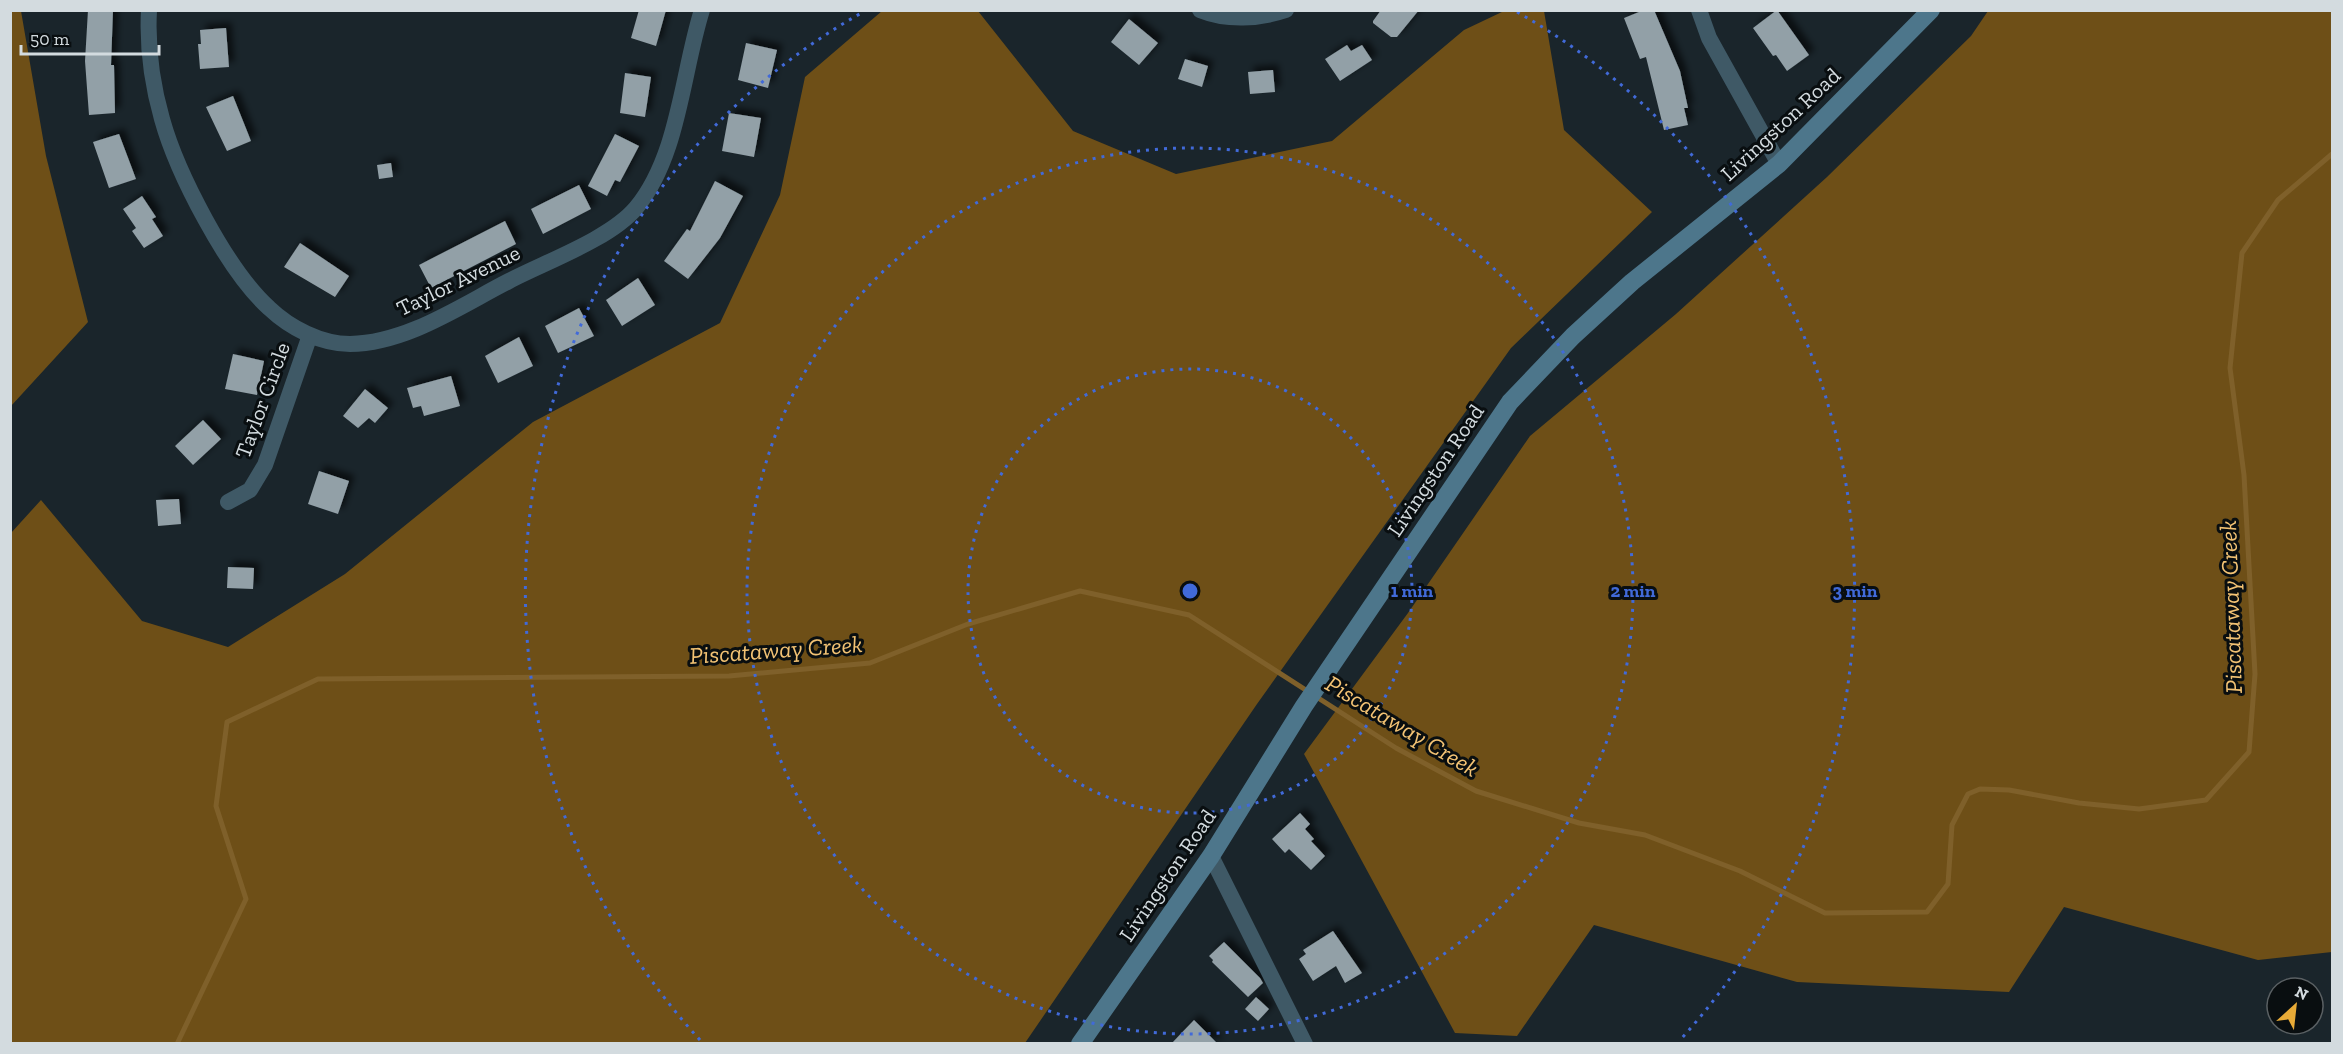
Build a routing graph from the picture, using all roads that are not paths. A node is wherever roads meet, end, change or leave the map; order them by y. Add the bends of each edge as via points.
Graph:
1 (149, 10) edge
2 (702, 10) edge
3 (1200, 10) edge
4 (1286, 10) edge
5 (1699, 10) edge
6 (1931, 10) edge
7 (1779, 164) junction
8 (310, 335) junction
9 (228, 502) dead end
10 (1211, 856) junction
11 (1080, 1044) edge
12 (1305, 1044) edge

1 - 8 street, Taylor Avenue via 153,78 162,118 192,191 214,233 253,291 280,318
2 - 8 street, Taylor Avenue via 663,158 644,198 626,218 417,328 349,344
3 - 4 street via 1228,17
5 - 7 street via 1709,38
6 - 7 main road, Livingston Road
7 - 10 main road, Livingston Road via 1632,282 1510,402 1343,648
8 - 9 street, Taylor Circle via 265,465 250,490
10 - 11 main road, Livingston Road
10 - 12 street

